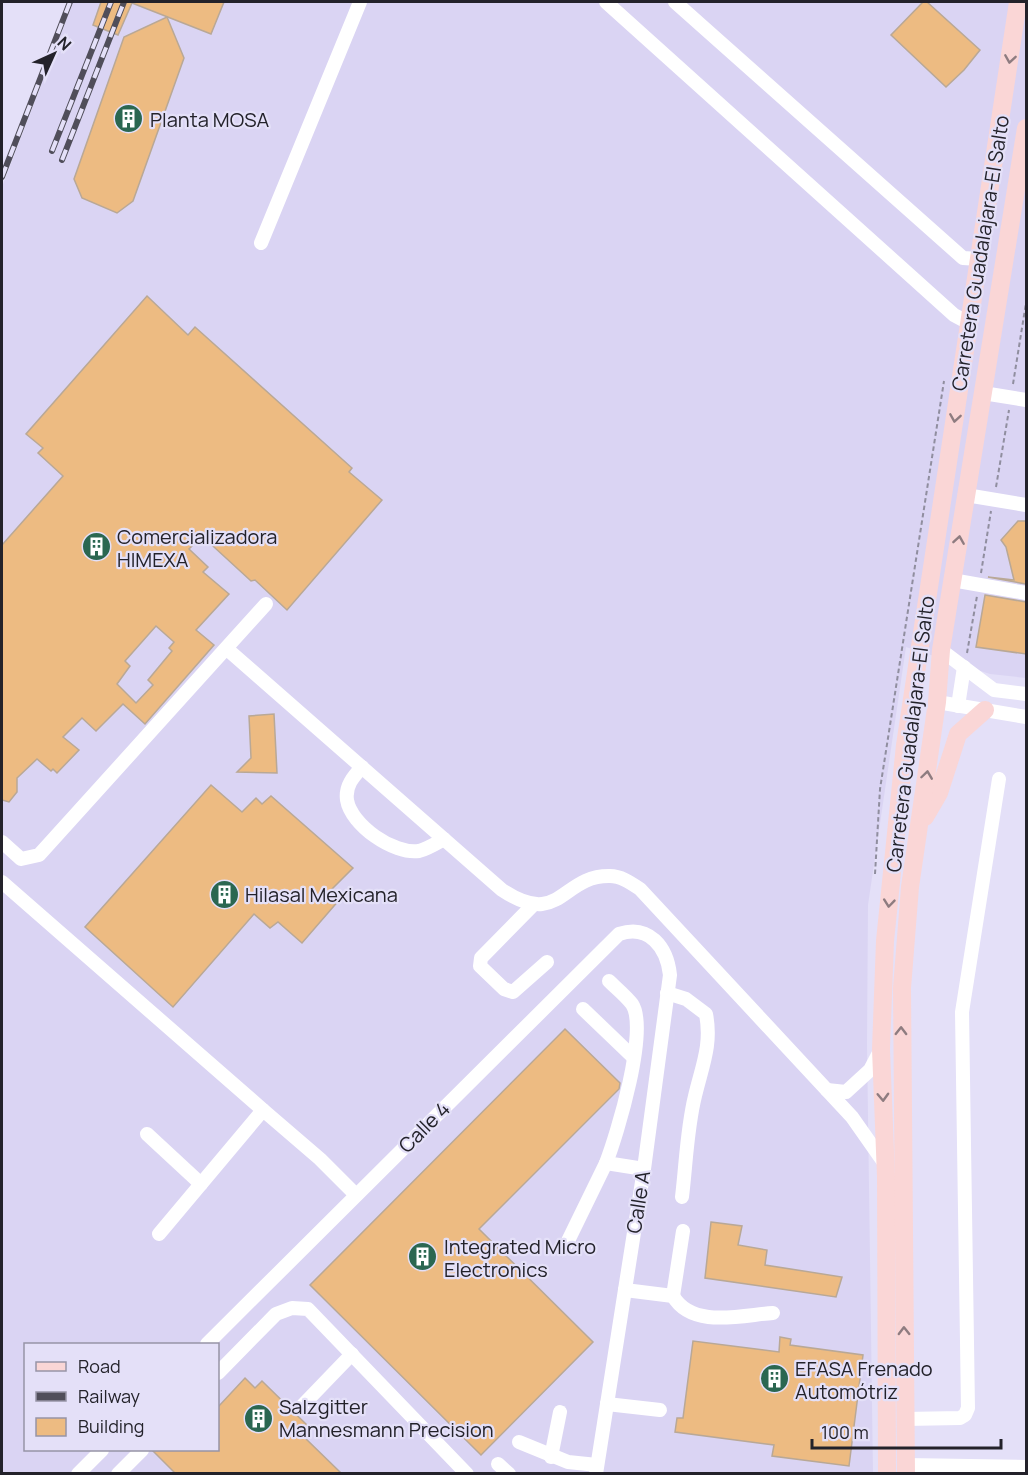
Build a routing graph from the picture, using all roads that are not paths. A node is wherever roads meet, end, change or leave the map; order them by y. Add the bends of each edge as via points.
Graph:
1 (360, 2) edge
2 (606, 2) edge
3 (675, 2) edge
4 (1018, 2) edge
5 (1026, 128) edge
6 (261, 243) dead end
7 (979, 259) junction
8 (969, 323) junction
9 (983, 393) junction
10 (1026, 400) edge
11 (966, 495) junction
12 (1026, 505) edge
13 (952, 580) junction
14 (1026, 593) edge
15 (266, 604) dead end
16 (227, 649) junction
17 (941, 650) junction
18 (964, 668) junction
19 (1026, 694) edge
20 (937, 702) junction
21 (958, 706) junction
22 (986, 710) junction
23 (1026, 717) edge
24 (362, 767) junction
25 (999, 779) dead end
26 (920, 827) junction
27 (444, 839) junction
28 (2, 842) edge
29 (2, 882) edge
30 (534, 904) junction
31 (650, 935) joint
32 (547, 962) dead end
33 (609, 981) dead end
34 (667, 993) junction
35 (584, 1009) dead end
36 (881, 1049) junction
37 (632, 1056) junction
38 (827, 1090) junction
39 (263, 1110) junction
40 (147, 1134) dead end
41 (606, 1163) junction
42 (885, 1164) junction
43 (644, 1169) junction
44 (201, 1184) junction
45 (356, 1195) junction
46 (682, 1197) dead end
47 (683, 1231) dead end
48 (159, 1234) dead end
49 (566, 1245) dead end
50 (625, 1290) junction
51 (673, 1296) junction
52 (773, 1313) dead end
53 (208, 1343) edge
54 (352, 1354) junction
55 (219, 1372) edge
56 (607, 1404) junction
57 (300, 1408) dead end
58 (660, 1410) dead end
59 (560, 1412) dead end
60 (905, 1419) junction
61 (519, 1442) dead end
62 (100, 1451) edge
63 (140, 1451) edge
64 (551, 1457) junction
65 (498, 1464) dead end
66 (1026, 1467) edge
67 (597, 1469) edge
68 (906, 1469) edge
69 (953, 1470) edge
70 (990, 1470) edge
71 (78, 1473) edge
72 (118, 1473) edge
73 (467, 1473) edge
74 (509, 1473) edge
75 (887, 1473) edge

1 - 6 street
2 - 8 street via 954,315
3 - 7 street via 963,258
4 -> 7 main road, Carretera Guadalajara-El Salto
5 - 9 main road, Carretera Guadalajara-El Salto
7 - 8 main road, Carretera Guadalajara-El Salto
8 -> 36 main road, Carretera Guadalajara-El Salto via 904,745 885,941
9 - 10 street
9 - 11 main road, Carretera Guadalajara-El Salto
11 - 12 street
13 -> 11 main road, Carretera Guadalajara-El Salto
13 - 14 street
13 - 17 main road, Carretera Guadalajara-El Salto
15 - 16 street
16 - 24 street
16 - 28 street via 39,855 21,859
17 - 18 street
17 - 20 main road, Carretera Guadalajara-El Salto
18 - 19 street via 994,690
18 - 21 street
20 - 21 street
26 -> 20 main road, Carretera Guadalajara-El Salto
21 - 22 street
22 - 23 street
22 - 26 main road via 958,734 939,793
24 - 27 street
24 - 27 street via 349,783 347,801 366,830 397,850 418,851
25 - 60 street via 962,1012 968,1408 960,1418
60 -> 26 main road, Carretera Guadalajara-El Salto via 902,1000 905,927
27 - 30 street via 502,890 520,902
29 - 39 street
30 - 32 street via 480,958 480,966 504,989 513,992
30 - 38 street via 555,902 591,880 609,876 624,879 640,889
31 - 34 street, Calle A via 669,963
31 - 45 street, Calle 4 via 629,930 619,934
33 - 37 street via 632,1005 637,1017
34 - 43 street, Calle A
34 - 46 street via 686,999 706,1014 709,1032 708,1052 694,1097
35 - 37 street
36 - 38 street via 870,1070 846,1092
36 -> 42 main road, Carretera Guadalajara-El Salto
37 - 41 street via 620,1127
38 - 42 street via 852,1117
39 - 44 street
39 - 45 street
40 - 44 street
41 - 43 street
41 - 49 street
42 - 75 main road, Carretera Guadalajara-El Salto
43 - 50 street, Calle A
44 - 48 street
45 - 53 street, Calle 4
47 - 51 street
50 - 51 street
50 - 56 street, Calle A
51 - 52 street via 685,1311 704,1317
54 - 55 street via 308,1309 292,1308 276,1314
54 - 57 street
54 - 73 street
56 - 58 street
56 - 67 street, Calle A
59 - 64 street
60 - 68 main road, Carretera Guadalajara-El Salto
61 - 64 street
62 - 71 street
63 - 72 street
64 - 67 street
65 - 74 street
66 - 70 street
68 - 69 street
69 - 70 street

